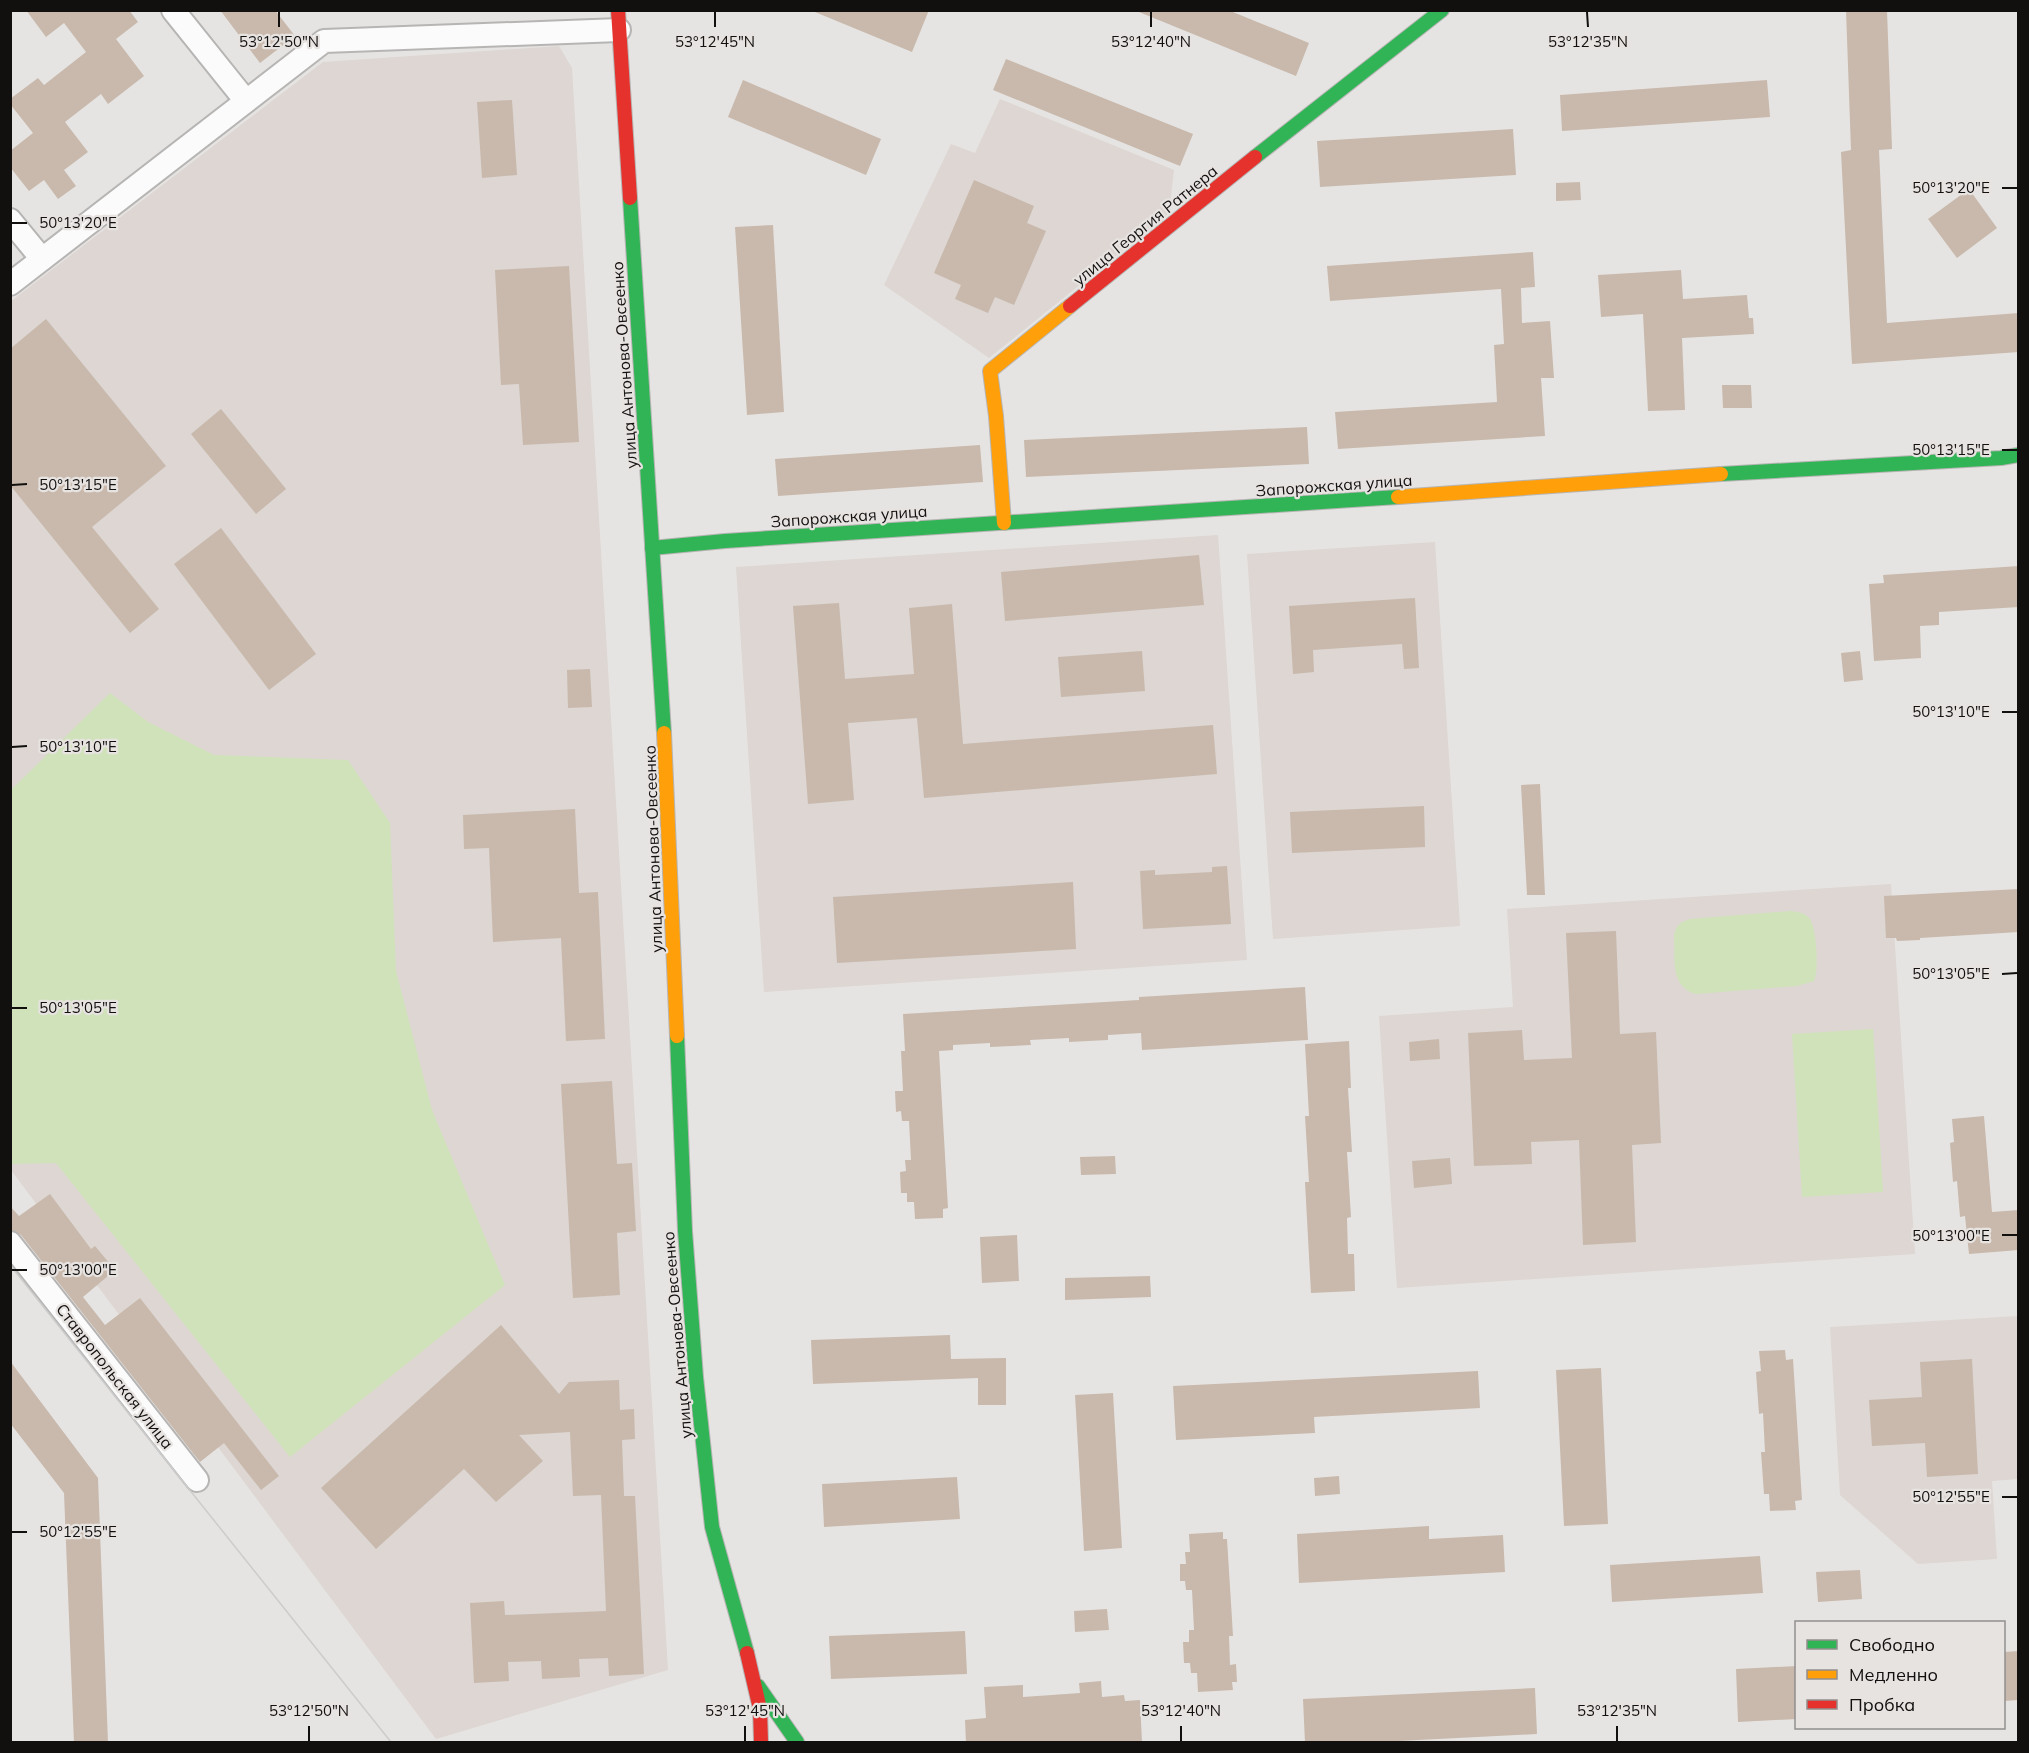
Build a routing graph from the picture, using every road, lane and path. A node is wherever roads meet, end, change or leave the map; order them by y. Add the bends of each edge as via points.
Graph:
1 (173, 10) edge
2 (1442, 10) edge
3 (619, 20) edge
4 (246, 102) junction
5 (10, 220) edge
6 (42, 259) junction
7 (10, 284) edge
8 (2019, 455) edge
9 (1004, 523) junction
10 (652, 548) junction
11 (10, 1243) edge
12 (197, 1480) dead end
13 (755, 1681) junction
14 (761, 1743) edge
15 (797, 1743) edge

1 - 4 street
2 - 9 street, улица Георгия Ратнера via 990,371
3 - 4 street via 324,41
3 - 10 street, улица Антонова-Овсеенко
4 - 6 street
5 - 6 street
6 - 7 street
8 - 9 street, Запорожская улица
9 - 10 street, Запорожская улица
10 - 13 street, улица Антонова-Овсеенко via 666,757 685,1231 697,1388 712,1527
11 - 12 street, Ставропольская улица
13 - 14 street, улица Антонова-Овсеенко
13 - 15 street, улица Антонова-Овсеенко

